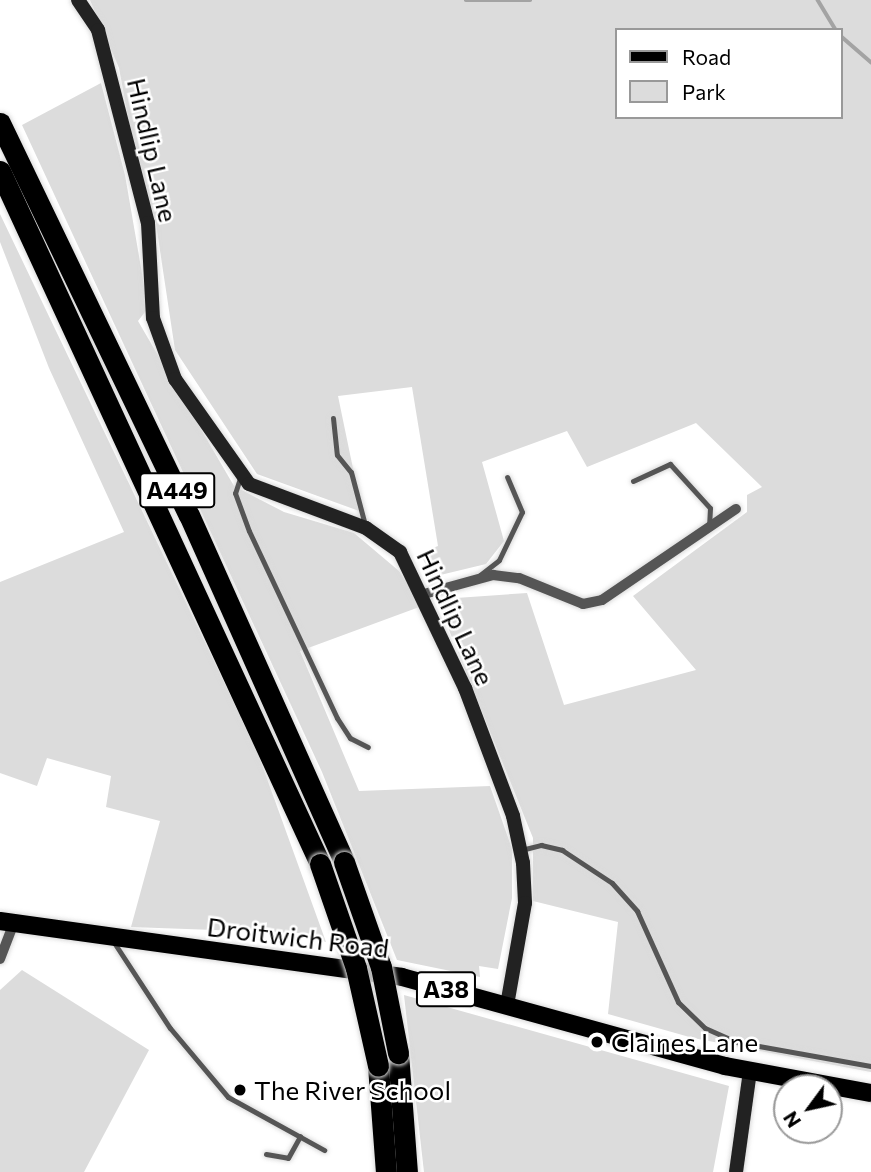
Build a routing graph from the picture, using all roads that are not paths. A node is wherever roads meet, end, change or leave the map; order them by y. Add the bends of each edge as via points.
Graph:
1 (78, 0) edge
2 (0, 122) edge
3 (0, 171) edge
4 (333, 418) dead end
5 (241, 475) junction
6 (507, 477) dead end
7 (633, 481) dead end
8 (736, 509) dead end
9 (366, 528) junction
10 (708, 528) junction
11 (474, 579) junction
12 (424, 594) junction
13 (368, 747) dead end
14 (521, 850) junction
15 (7, 923) edge
16 (109, 938) junction
17 (0, 959) edge
18 (506, 1005) junction
19 (871, 1066) edge
20 (750, 1071) junction
21 (871, 1093) edge
22 (300, 1136) junction
23 (324, 1150) dead end
24 (266, 1154) dead end
25 (386, 1172) edge
26 (407, 1172) edge
27 (736, 1172) edge

1 - 5 street, Hindlip Lane via 98,30 148,223 153,318 164,356
2 - 26 highway, A449, bridge via 189,515 344,862 381,967 398,1053
3 - 25 highway, A449, bridge via 320,864 356,968 378,1066
4 - 9 lane via 337,455 351,472
5 - 9 street, Hindlip Lane via 270,497
5 - 13 lane via 235,493 249,531 337,718 350,738
6 - 11 lane via 522,512 499,560
7 - 10 lane via 670,464 710,508
8 - 10 street
9 - 12 street, Hindlip Lane via 400,552
10 - 11 street via 583,604 519,578
11 - 12 street
12 - 14 street, Hindlip Lane
14 - 18 street, Hindlip Lane via 525,903
14 - 19 lane via 541,845 562,850 612,883 637,911 678,1002 705,1028 736,1042
15 - 16 main road, Droitwich Road / A38
15 - 17 street
16 - 18 main road, Droitwich Road / A38 via 402,977
16 - 22 lane via 193,1060 228,1097
18 - 20 main road, Droitwich Road / A38
20 - 21 main road, Droitwich Road / A38
20 - 27 street
22 - 23 lane
22 - 24 lane via 288,1158

